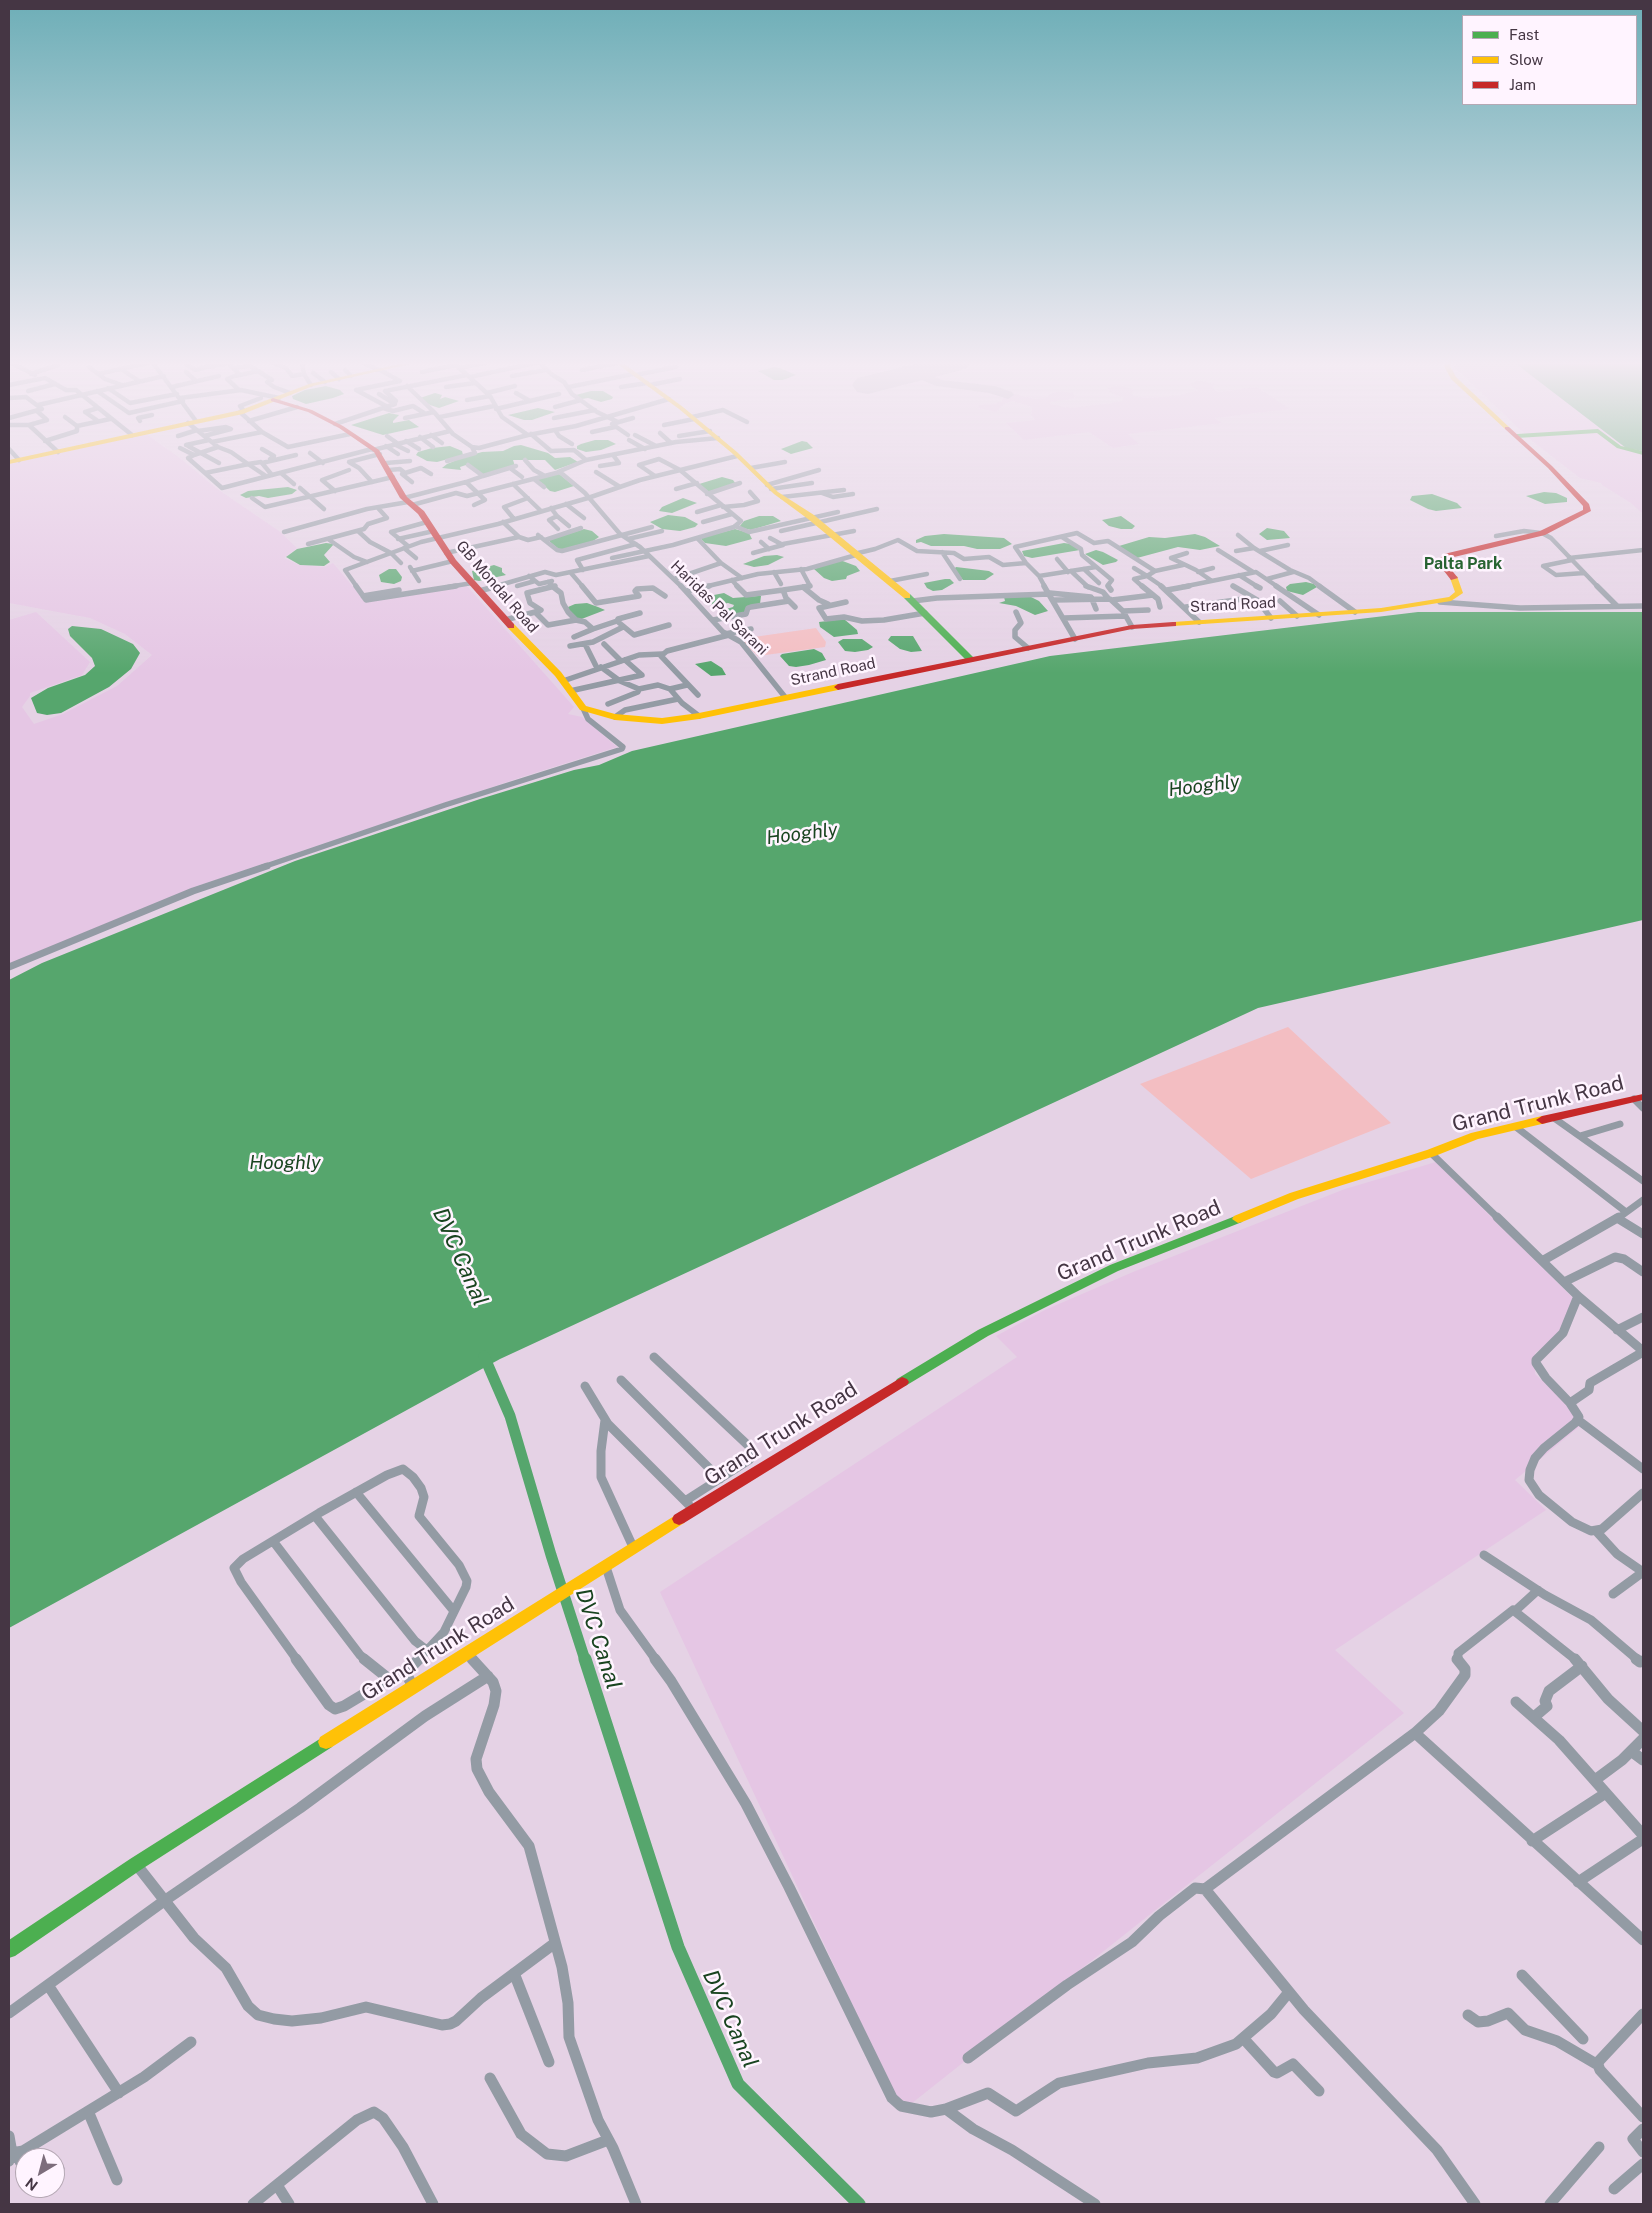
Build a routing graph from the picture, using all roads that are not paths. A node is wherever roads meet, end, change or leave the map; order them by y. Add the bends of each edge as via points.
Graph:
1 (197, 466) edge
2 (238, 466) edge
3 (252, 466) edge
4 (264, 466) edge
5 (308, 466) edge
6 (356, 466) edge
7 (380, 466) edge
8 (387, 466) edge
9 (395, 466) edge
10 (470, 466) edge
11 (530, 466) edge
12 (571, 466) edge
13 (642, 466) edge
14 (673, 466) edge
15 (695, 466) edge
16 (761, 466) edge
17 (1549, 466) edge
18 (332, 468) dead end
19 (751, 468) joint
20 (349, 470) dead end
21 (680, 470) junction
22 (819, 470) dead end
23 (281, 472) junction
24 (558, 472) junction
25 (596, 472) dead end
26 (338, 473) junction
27 (405, 473) junction
28 (205, 474) junction
29 (431, 474) dead end
30 (269, 475) junction
31 (483, 476) junction
32 (545, 476) junction
33 (655, 476) junction
34 (534, 479) junction
35 (372, 482) junction
36 (412, 482) dead end
37 (466, 482) junction
38 (697, 483) junction
39 (812, 483) dead end
40 (294, 484) dead end
41 (514, 484) junction
42 (740, 484) dead end
43 (544, 487) dead end
44 (620, 487) junction
45 (769, 487) junction
46 (300, 488) dead end
47 (676, 489) dead end
48 (844, 490) dead end
49 (335, 491) junction
50 (750, 492) dead end
51 (822, 493) junction
52 (478, 494) junction
53 (708, 494) junction
54 (853, 494) dead end
55 (310, 497) junction
56 (590, 497) junction
57 (782, 497) junction
58 (252, 498) dead end
59 (528, 498) junction
60 (408, 501) junction
61 (566, 504) junction
62 (474, 505) dead end
63 (722, 506) junction
64 (378, 508) junction
65 (551, 508) junction
66 (877, 509) dead end
67 (324, 510) dead end
68 (541, 511) junction
69 (697, 512) dead end
70 (838, 512) dead end
71 (732, 514) junction
72 (557, 516) junction
73 (584, 518) dead end
74 (514, 519) junction
75 (814, 520) junction
76 (503, 522) junction
77 (703, 522) dead end
78 (569, 526) dead end
79 (735, 526) junction
80 (652, 527) dead end
81 (581, 528) dead end
82 (558, 529) dead end
83 (358, 531) junction
84 (433, 531) junction
85 (662, 531) dead end
86 (781, 531) dead end
87 (284, 532) dead end
88 (854, 532) dead end
89 (1541, 533) junction
90 (620, 534) junction
91 (1238, 535) dead end
92 (452, 536) junction
93 (832, 536) junction
94 (1496, 536) dead end
95 (541, 537) junction
96 (1062, 537) junction
97 (519, 538) junction
98 (697, 538) junction
99 (770, 538) dead end
100 (328, 539) junction
101 (601, 539) junction
102 (398, 540) junction
103 (628, 540) junction
104 (761, 542) dead end
105 (308, 544) dead end
106 (636, 544) junction
107 (782, 544) junction
108 (1288, 545) dead end
109 (406, 547) junction
110 (579, 547) junction
111 (463, 549) junction
112 (568, 549) junction
113 (615, 549) junction
114 (769, 549) junction
115 (1257, 549) junction
116 (1218, 550) dead end
117 (1643, 550) edge
118 (644, 551) junction
119 (1236, 551) dead end
120 (942, 552) junction
121 (391, 553) junction
122 (752, 553) dead end
123 (1187, 553) dead end
124 (855, 554) junction
125 (592, 556) junction
126 (649, 556) junction
127 (449, 557) junction
128 (416, 558) dead end
129 (612, 558) dead end
130 (580, 559) junction
131 (1057, 559) dead end
132 (1570, 559) junction
133 (367, 562) junction
134 (401, 563) dead end
135 (721, 563) junction
136 (1026, 563) junction
137 (1184, 565) junction
138 (1096, 567) junction
139 (1134, 568) dead end
140 (1213, 568) dead end
141 (800, 569) junction
142 (1084, 569) junction
143 (583, 570) junction
144 (1069, 571) junction
145 (1156, 571) junction
146 (571, 572) junction
147 (774, 572) junction
148 (1198, 572) junction
149 (1252, 572) junction
150 (1293, 572) junction
151 (1584, 573) junction
152 (552, 574) junction
153 (928, 574) dead end
154 (1238, 575) junction
155 (529, 576) junction
156 (1039, 576) junction
157 (1147, 576) junction
158 (742, 578) junction
159 (960, 579) dead end
160 (1267, 579) junction
161 (674, 580) junction
162 (732, 580) junction
163 (418, 581) dead end
164 (535, 581) junction
165 (890, 581) junction
166 (1212, 581) junction
167 (548, 582) junction
168 (1099, 583) dead end
169 (781, 584) dead end
170 (517, 586) dead end
171 (555, 586) junction
172 (1233, 586) dead end
173 (476, 587) junction
174 (803, 587) junction
175 (1260, 588) dead end
176 (399, 590) dead end
177 (783, 590) junction
178 (1110, 590) dead end
179 (1167, 590) junction
180 (687, 591) junction
181 (1050, 594) junction
182 (1153, 595) junction
183 (363, 596) junction
184 (665, 596) dead end
185 (1092, 598) junction
186 (1250, 598) dead end
187 (1110, 599) junction
188 (1054, 600) junction
189 (789, 601) junction
190 (913, 601) junction
191 (1280, 601) dead end
192 (846, 602) dead end
193 (1440, 602) junction
194 (828, 604) junction
195 (1617, 606) junction
196 (1643, 606) edge
197 (795, 607) dead end
198 (1160, 607) dead end
199 (1186, 607) junction
200 (1096, 609) dead end
201 (1148, 610) dead end
202 (536, 612) junction
203 (1016, 612) dead end
204 (1355, 612) junction
205 (640, 613) dead end
206 (925, 613) junction
207 (1124, 614) junction
208 (1318, 615) junction
209 (1297, 616) junction
210 (1064, 618) junction
211 (1271, 618) junction
212 (506, 620) junction
213 (576, 620) junction
214 (713, 620) junction
215 (618, 621) junction
216 (862, 621) junction
217 (1199, 622) junction
218 (669, 625) dead end
219 (623, 627) junction
220 (1132, 627) junction
221 (867, 628) dead end
222 (593, 629) junction
223 (752, 629) dead end
224 (727, 634) junction
225 (574, 637) dead end
226 (1076, 639) junction
227 (585, 644) junction
228 (604, 644) dead end
229 (570, 646) dead end
230 (1028, 648) junction
231 (662, 654) junction
232 (970, 659) junction
233 (623, 661) junction
234 (599, 668) junction
235 (563, 681) junction
236 (620, 681) junction
237 (687, 685) junction
238 (639, 689) junction
239 (670, 689) junction
240 (570, 691) junction
241 (698, 695) dead end
242 (786, 697) junction
243 (678, 699) junction
244 (608, 704) dead end
245 (583, 708) junction
246 (615, 716) junction
247 (699, 716) junction
248 (9, 967) edge
249 (1640, 1101) edge
250 (1554, 1118) junction
251 (1620, 1124) dead end
252 (1516, 1127) junction
253 (1580, 1136) junction
254 (1431, 1153) junction
255 (1643, 1181) edge
256 (1643, 1200) edge
257 (1626, 1212) junction
258 (1617, 1218) junction
259 (1643, 1234) edge
260 (1542, 1261) junction
261 (1643, 1272) edge
262 (1564, 1282) junction
263 (1578, 1296) junction
264 (1643, 1317) edge
265 (1617, 1330) junction
266 (1643, 1351) edge
267 (654, 1357) dead end
268 (621, 1380) dead end
269 (585, 1386) dead end
270 (1570, 1403) junction
271 (605, 1420) junction
272 (1578, 1420) junction
273 (1643, 1469) edge
274 (720, 1479) junction
275 (356, 1492) junction
276 (1643, 1493) edge
277 (689, 1506) junction
278 (315, 1516) junction
279 (1596, 1531) junction
280 (272, 1541) junction
281 (634, 1549) junction
282 (1484, 1555) dead end
283 (603, 1568) junction
284 (1643, 1572) edge
285 (1538, 1590) junction
286 (1613, 1594) dead end
287 (453, 1610) junction
288 (1514, 1611) junction
289 (471, 1650) junction
290 (428, 1651) junction
291 (1643, 1661) edge
292 (1582, 1666) junction
293 (409, 1669) junction
294 (488, 1676) junction
295 (389, 1679) junction
296 (413, 1687) junction
297 (1516, 1702) dead end
298 (1534, 1717) junction
299 (1643, 1731) edge
300 (1415, 1733) junction
301 (1643, 1738) edge
302 (1631, 1751) junction
303 (1643, 1760) edge
304 (1595, 1780) junction
305 (1606, 1793) junction
306 (1643, 1835) edge
307 (1643, 1840) edge
308 (1532, 1841) junction
309 (136, 1864) junction
310 (1578, 1882) junction
311 (1205, 1889) junction
312 (164, 1901) junction
313 (1643, 1940) edge
314 (555, 1943) junction
315 (9, 1950) edge
316 (514, 1973) junction
317 (1522, 1975) dead end
318 (48, 1984) junction
319 (1289, 1992) junction
320 (9, 2013) edge
321 (1643, 2014) edge
322 (1468, 2015) dead end
323 (1243, 2038) junction
324 (1583, 2038) dead end
325 (191, 2042) dead end
326 (968, 2058) dead end
327 (549, 2062) dead end
328 (1598, 2065) junction
329 (490, 2078) dead end
330 (1319, 2091) dead end
331 (119, 2093) junction
332 (946, 2109) junction
333 (88, 2111) junction
334 (1643, 2117) edge
335 (1643, 2129) edge
336 (9, 2136) edge
337 (608, 2140) junction
338 (1599, 2147) dead end
339 (1643, 2152) edge
340 (10, 2157) edge
341 (1643, 2164) edge
342 (117, 2180) dead end
343 (277, 2184) junction
344 (1614, 2189) dead end
345 (254, 2204) edge
346 (289, 2204) edge
347 (433, 2204) edge
348 (636, 2204) edge
349 (1095, 2204) edge
350 (1475, 2204) edge
351 (1550, 2204) edge

1 - 28 street
2 - 28 street
3 - 30 street
4 - 30 street
5 - 23 street
6 - 35 street
7 - 35 street
8 - 60 street, GB Mondal Road
9 - 27 street
10 - 31 street
11 - 32 street
12 - 24 street
13 - 33 street
14 - 21 street
15 - 21 street
16 - 19 street
17 - 89 street, Strand Road via 1587,511
18 - 26 street
19 - 45 street
20 - 26 street
21 - 33 street
21 - 38 street
22 - 45 street
23 - 30 street
23 - 40 street
24 - 32 street
24 - 56 street, Haridas Pal Sarani
25 - 44 street
26 - 49 street via 322,480
27 - 29 street via 421,468
27 - 36 street via 402,476
28 - 30 street via 222,488 235,487
31 - 37 street
31 - 41 street via 513,467 524,476 512,480
32 - 34 street
33 - 44 street
34 - 41 street
34 - 43 street
35 - 49 street
37 - 52 street
37 - 60 street
38 - 47 street
38 - 53 street
39 - 45 street
41 - 52 street
41 - 59 street
42 - 53 street
44 - 56 street
45 - 57 street
46 - 55 street
48 - 51 street
49 - 55 street
50 - 63 street via 758,501
51 - 54 street via 833,498
51 - 57 street
52 - 60 street via 465,496 456,493
52 - 62 street via 485,501
53 - 63 street
55 - 58 street via 265,507
55 - 67 street
56 - 61 street
56 - 90 street, Haridas Pal Sarani
57 - 75 street
59 - 68 street
59 - 74 street via 504,507
60 - 64 street
60 - 84 street, GB Mondal Road
61 - 65 street
61 - 73 street
63 - 69 street
63 - 71 street
64 - 83 street via 387,518
64 - 87 street
65 - 68 street
65 - 72 street
66 - 75 street
68 - 74 street
70 - 75 street
71 - 77 street
71 - 79 street via 741,521
72 - 78 street
72 - 82 street via 549,519
74 - 76 street
75 - 79 street via 749,532
75 - 86 street
75 - 93 street
76 - 92 street
76 - 97 street
79 - 98 street
80 - 90 street
81 - 95 street
83 - 100 street
83 - 121 street
84 - 92 street
84 - 102 street
84 - 102 street via 393,530 391,533
84 - 109 street
84 - 127 street, GB Mondal Road
85 - 103 street
88 - 93 street
89 - 94 street via 1517,531
89 - 132 street via 1551,538
89 - 193 street, Strand Road via 1442,559 1456,580 1459,593
90 - 101 street
90 - 103 street, Haridas Pal Sarani
91 - 115 street
92 - 111 street
93 - 107 street
93 - 124 street
95 - 97 street
95 - 112 street via 557,550
96 - 136 street via 1015,547
96 - 138 street via 1080,549
96 - 145 street via 1077,534 1094,543 1108,541
97 - 111 street
98 - 118 street
98 - 135 street
99 - 107 street
100 - 105 street
100 - 133 street
101 - 110 street
101 - 113 street
102 - 109 street
103 - 106 street, Haridas Pal Sarani
104 - 114 street
106 - 113 street
106 - 118 street, Haridas Pal Sarani
107 - 114 street
108 - 115 street
109 - 121 street
109 - 128 street
110 - 112 street
110 - 125 street
111 - 127 street
112 - 130 street
113 - 125 street
114 - 122 street
115 - 119 street
115 - 150 street
116 - 149 street
117 - 132 street
118 - 126 street, Haridas Pal Sarani
118 - 129 street
120 - 124 street via 914,550 898,540
120 - 136 street via 956,553 964,559 992,557 1003,565
120 - 159 street
121 - 133 street
121 - 134 street
123 - 137 street via 1172,558
124 - 141 street
124 - 165 street
125 - 130 street
126 - 143 street
126 - 161 street, Haridas Pal Sarani
127 - 163 street via 411,569
127 - 173 street, GB Mondal Road
130 - 143 street via 577,562
131 - 144 street
132 - 151 street
132 - 151 street via 1544,566 1556,575
133 - 183 street via 345,570
135 - 158 street
135 - 161 street
136 - 156 street
137 - 145 street
137 - 148 street
138 - 142 street
138 - 178 street via 1112,580 1108,584
139 - 157 street
140 - 148 street
141 - 147 street
141 - 174 street via 810,586
142 - 144 street
142 - 168 street
143 - 146 street
144 - 156 street
144 - 187 street via 1088,588 1103,592
145 - 157 street
146 - 152 street
146 - 184 street via 596,603 639,596 637,589 653,588
147 - 158 street
147 - 169 street
148 - 166 street
149 - 154 street
149 - 160 street
150 - 160 street
150 - 204 street via 1309,578
151 - 195 street
152 - 155 street via 545,572
152 - 167 street via 556,579
153 - 165 street
154 - 166 street
154 - 175 street
155 - 164 street
155 - 173 street
156 - 181 street
157 - 179 street
157 - 182 street via 1134,579
158 - 162 street
160 - 208 street
161 - 180 street, Haridas Pal Sarani
162 - 177 street via 746,595
162 - 180 street
164 - 167 street via 539,584
164 - 170 street
165 - 190 street
166 - 179 street
167 - 171 street
171 - 202 street via 527,594 530,603 540,610
171 - 213 street via 568,612
172 - 211 street via 1257,600
173 - 183 street via 367,600
173 - 212 street, GB Mondal Road
174 - 177 street
174 - 194 street
176 - 183 street
177 - 189 street
179 - 199 street
180 - 214 street, Haridas Pal Sarani
181 - 185 street via 1082,594
181 - 188 street
181 - 190 street
182 - 187 street
182 - 198 street
185 - 187 street
185 - 188 street
185 - 200 street
186 - 199 street
187 - 207 street
188 - 210 street
189 - 197 street
189 - 214 street via 751,607 746,614
190 - 206 street
191 - 209 street
192 - 194 street
193 - 195 street via 1520,608
193 - 204 street, Strand Road
194 - 216 street via 819,606 826,619 844,617
195 - 196 street
199 - 217 street
201 - 207 street
202 - 212 street
202 - 213 street via 548,625
203 - 230 street via 1021,623 1014,637
204 - 208 street, Strand Road
205 - 215 street
206 - 216 street
206 - 232 street
207 - 210 street
207 - 220 street
208 - 209 street, Strand Road
209 - 211 street, Strand Road
210 - 226 street
211 - 217 street, Strand Road
212 - 235 street, GB Mondal Road
213 - 222 street
214 - 224 street, Haridas Pal Sarani
215 - 219 street
215 - 222 street
216 - 221 street
217 - 220 street, Strand Road
218 - 219 street via 634,635
219 - 227 street
220 - 226 street, Strand Road
222 - 225 street
223 - 224 street
224 - 231 street
224 - 242 street, Haridas Pal Sarani via 741,642
226 - 230 street, Strand Road
227 - 229 street
227 - 234 street
228 - 233 street
230 - 232 street, Strand Road
231 - 233 street via 642,654
231 - 237 street
232 - 242 street, Strand Road
233 - 234 street
233 - 236 street via 642,675
234 - 235 street
234 - 236 street
235 - 240 street, GB Mondal Road
236 - 238 street
236 - 240 street
237 - 239 street
237 - 241 street
238 - 239 street via 658,685
238 - 244 street
239 - 243 street
240 - 245 street, GB Mondal Road
242 - 247 street, Strand Road
243 - 246 street via 625,710
243 - 247 street
245 - 246 street
245 - 248 street via 588,719 622,749 319,846 193,891
246 - 247 street, Strand Road via 662,721
249 - 250 street, Grand Trunk Road
250 - 252 street, Grand Trunk Road
250 - 253 street
251 - 253 street
252 - 254 street, Grand Trunk Road via 1475,1136
252 - 257 street
253 - 255 street
254 - 260 street
254 - 277 street, Grand Trunk Road via 1294,1196 1088,1279 983,1333
256 - 257 street
257 - 258 street
258 - 259 street
258 - 260 street
260 - 262 street
261 - 262 street via 1615,1257
262 - 263 street
263 - 265 street
263 - 270 street via 1563,1333 1536,1360 1546,1378
264 - 265 street
265 - 266 street
266 - 270 street via 1590,1383 1589,1390
267 - 274 street via 752,1450 754,1454 749,1460
268 - 274 street
269 - 271 street
270 - 272 street via 1578,1413
271 - 277 street
271 - 281 street via 601,1477
272 - 273 street
272 - 279 street via 1535,1458 1529,1480 1539,1495 1572,1522
274 - 277 street
275 - 278 street
275 - 287 street
275 - 287 street via 398,1470 403,1469 413,1477 424,1497 419,1516 465,1574 466,1587
276 - 279 street
277 - 281 street, Grand Trunk Road
278 - 280 street
278 - 290 street via 415,1641
279 - 284 street via 1617,1554
280 - 295 street via 360,1655
280 - 295 street via 237,1564 234,1568 236,1574 329,1705 335,1709 344,1706
281 - 283 street, Grand Trunk Road
282 - 285 street
283 - 289 street, Grand Trunk Road
283 - 332 street via 620,1610 671,1681 746,1804 892,2098 900,2106 918,2110
284 - 286 street
285 - 288 street
285 - 291 street via 1591,1620 1640,1662
287 - 290 street via 444,1632
288 - 292 street
288 - 300 street via 1458,1653 1457,1659 1465,1675 1439,1711
289 - 294 street
289 - 296 street, Grand Trunk Road
290 - 293 street
292 - 298 street via 1549,1691 1547,1706
292 - 299 street via 1619,1710
293 - 295 street
293 - 296 street via 407,1675
294 - 312 street via 425,1716 300,1808
294 - 314 street via 496,1691 476,1759 477,1768 489,1792 529,1846
296 - 309 street, Grand Trunk Road
297 - 298 street
298 - 304 street
300 - 308 street
300 - 311 street
301 - 302 street
302 - 303 street
302 - 304 street
304 - 305 street
305 - 306 street
305 - 308 street
307 - 310 street
308 - 310 street
309 - 312 street
309 - 315 street, Grand Trunk Road
310 - 313 street
311 - 319 street
311 - 326 street via 1195,1888 1132,1942
312 - 316 street via 194,1938 226,1968 248,2006 258,2015 274,2019 321,2018 366,2007 442,2025 450,2024
312 - 318 street
314 - 316 street
314 - 337 street via 568,2003 569,2037
316 - 327 street
317 - 324 street
318 - 320 street
318 - 331 street
319 - 323 street via 1271,2014
319 - 350 street via 1437,2150
321 - 328 street
322 - 328 street via 1478,2022 1508,2014 1526,2030 1558,2041
323 - 330 street via 1274,2072 1293,2064
323 - 332 street via 1227,2049 1197,2058 1148,2063 1059,2083 1016,2111 988,2093
325 - 331 street
328 - 334 street
329 - 337 street via 521,2134 547,2154 566,2156
331 - 333 street
332 - 349 street
333 - 340 street
333 - 342 street
335 - 339 street via 1633,2138
336 - 340 street
337 - 348 street
338 - 351 street
341 - 344 street
343 - 345 street
343 - 346 street
343 - 347 street via 357,2120 374,2112 383,2118 403,2148

